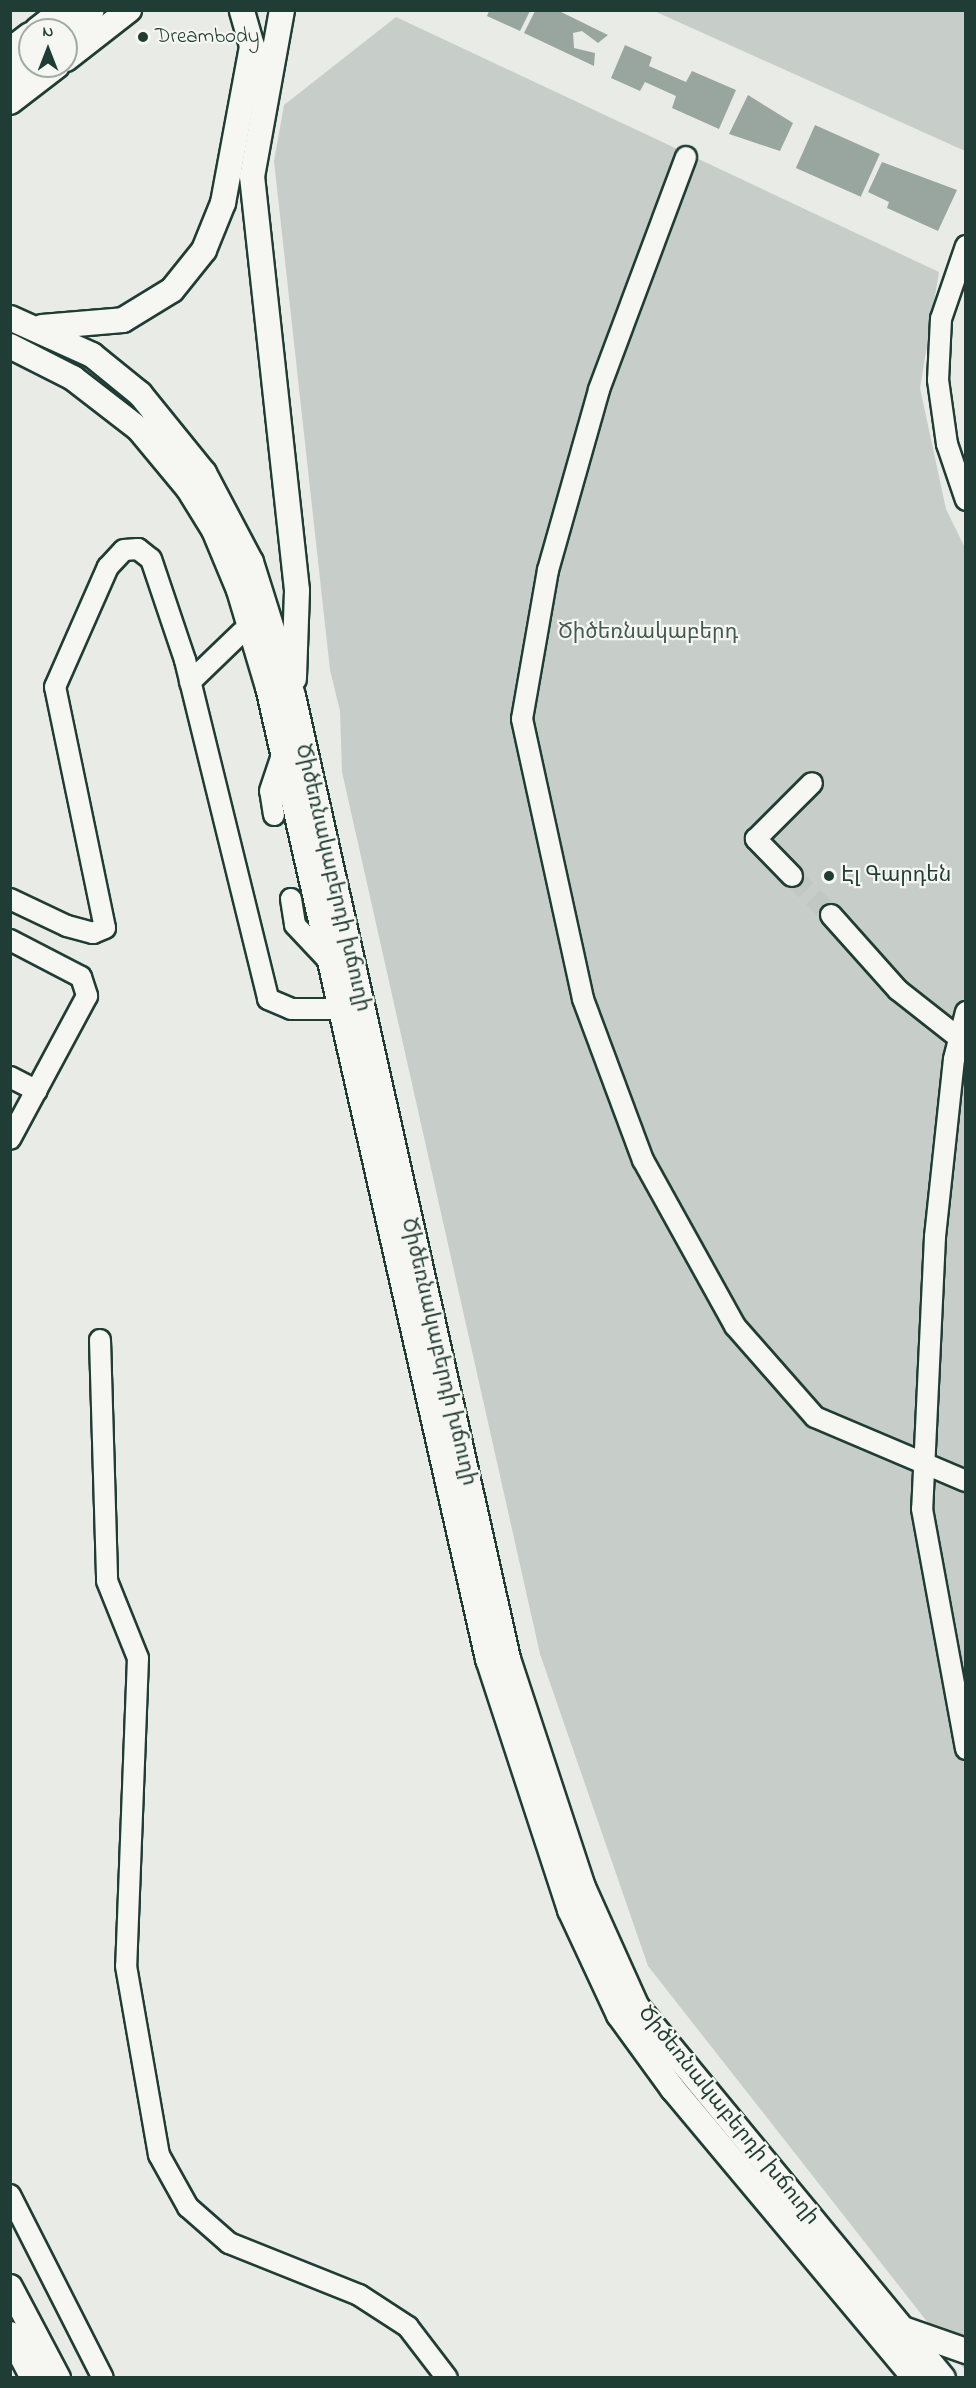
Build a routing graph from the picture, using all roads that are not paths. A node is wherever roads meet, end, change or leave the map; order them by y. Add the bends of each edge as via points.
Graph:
1 (92, 10) edge
2 (129, 10) edge
3 (242, 10) edge
4 (282, 10) edge
5 (78, 21) edge
6 (78, 50) edge
7 (41, 78) edge
8 (10, 102) edge
9 (686, 157) dead end
10 (966, 246) edge
11 (10, 318) edge
12 (36, 327) junction
13 (10, 346) edge
14 (966, 500) edge
15 (242, 632) dead end
16 (190, 682) junction
17 (293, 696) junction
18 (283, 752) junction
19 (812, 783) dead end
20 (274, 815) dead end
21 (792, 876) tunnel mouth
22 (10, 899) edge
23 (291, 899) dead end
24 (831, 915) tunnel mouth
25 (10, 940) edge
26 (330, 962) junction
27 (341, 1009) junction
28 (966, 1012) edge
29 (959, 1038) junction
30 (10, 1077) edge
31 (37, 1091) junction
32 (10, 1139) edge
33 (100, 1340) dead end
34 (923, 1466) junction
35 (966, 1481) edge
36 (966, 1749) edge
37 (10, 2195) edge
38 (10, 2287) edge
39 (902, 2328) junction
40 (10, 2334) edge
41 (966, 2351) edge
42 (33, 2378) edge
43 (58, 2378) edge
44 (103, 2378) edge
45 (447, 2378) edge
46 (915, 2378) edge
47 (943, 2378) edge

1 - 5 main road
2 - 6 main road
3 - 12 main road via 250,25 252,46 223,203 204,250 172,290 123,320
4 - 17 main road via 252,176 297,591
7 - 8 main road
9 - 34 street via 599,390 548,570 522,719 583,999 643,1160 735,1326 815,1417
10 - 14 street via 941,319 938,380 947,444
11 - 12 main road, Ծիծեռնակաբերդի խճուղի
12 - 17 main road, Ծիծեռնակաբերդի խճուղի via 117,373 204,473 251,561
13 - 18 main road, Ծիծեռնակաբերդի խճուղի via 111,404 188,488 213,530 239,590
15 - 16 street
16 - 22 street via 151,559 138,549 124,550 108,567 55,687 105,928 93,933 67,926
16 - 27 street via 268,999 291,1009
17 - 39 main road, Ծիծեռնակաբերդի խճուղի via 508,1659 583,1887 637,2007
18 - 20 street via 270,791
18 - 26 main road, Ծիծեռնակաբերդի խճուղի
19 - 21 street via 756,840
23 - 26 street via 296,925
24 - 29 street via 898,990
25 - 31 street via 81,978 87,996
26 - 27 main road, Ծիծեռնակաբերդի խճուղի
27 - 46 main road, Ծիծեռնակաբերդի խճուղի via 488,1659 570,1910 619,2015 673,2089
28 - 29 street
29 - 34 street via 935,1237
30 - 31 street
31 - 32 street
33 - 45 street via 107,1581 138,1658 126,1966 159,2155 188,2207 229,2243 359,2295 408,2327
34 - 35 street
34 - 36 street via 931,1566
37 - 44 street
38 - 43 main road
39 - 41 main road
39 - 47 main road, Ծիծեռնակաբերդի խճուղի
40 - 42 main road

